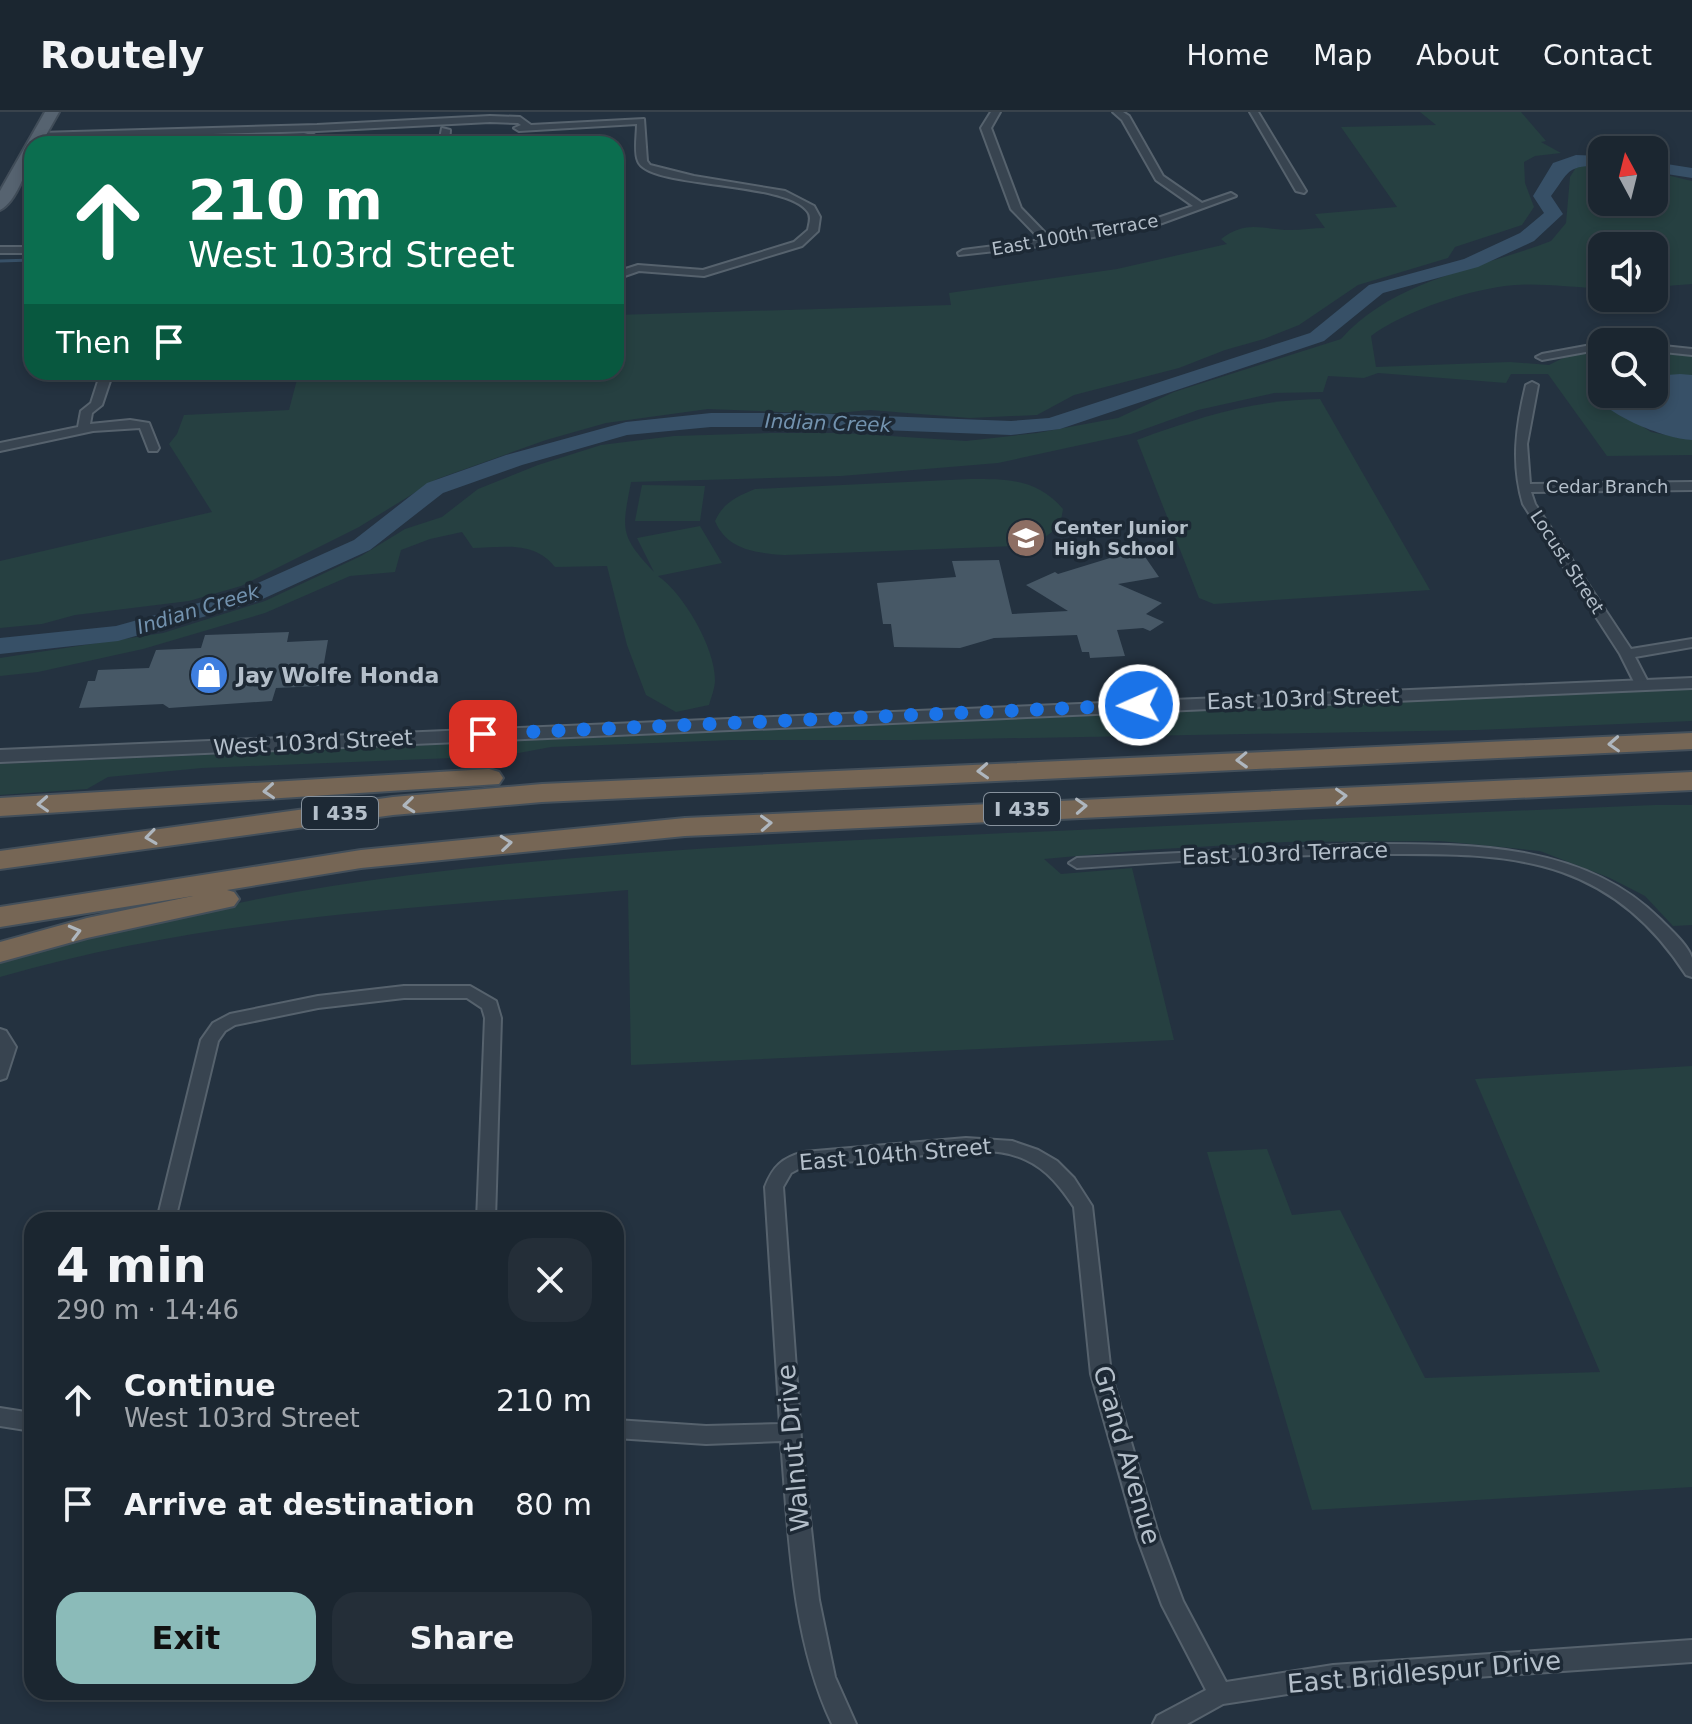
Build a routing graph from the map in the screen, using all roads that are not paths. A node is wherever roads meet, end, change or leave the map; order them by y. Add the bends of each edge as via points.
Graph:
1 (52, 112) edge
2 (354, 112) edge
3 (653, 112) edge
4 (996, 112) edge
5 (1117, 112) edge
6 (1254, 112) edge
7 (641, 121) junction
8 (350, 127) junction
9 (530, 128) junction
10 (445, 130) junction
11 (38, 136) edge
12 (161, 136) edge
13 (323, 136) edge
14 (445, 136) edge
15 (24, 162) edge
16 (1301, 191) dead end
17 (1231, 196) dead end
18 (0, 205) edge
19 (1201, 207) junction
20 (1049, 242) junction
21 (0, 250) edge
22 (24, 250) edge
23 (963, 253) dead end
24 (624, 273) edge
25 (1588, 349) edge
26 (1668, 349) edge
27 (1692, 352) edge
28 (1542, 357) dead end
29 (104, 380) edge
30 (1532, 385) dead end
31 (96, 405) junction
32 (109, 425) junction
33 (83, 431) junction
34 (0, 447) edge
35 (153, 448) dead end
36 (1692, 486) edge
37 (1523, 488) junction
38 (1692, 643) edge
39 (1627, 654) junction
40 (1692, 683) edge
41 (1642, 684) junction
42 (674, 725) joint
43 (1692, 741) edge
44 (0, 756) edge
45 (1692, 781) edge
46 (1617, 784) junction
47 (682, 786) junction
48 (1692, 799) edge
49 (0, 807) edge
50 (429, 851) junction
51 (0, 860) edge
52 (1077, 863) dead end
53 (0, 917) edge
54 (0, 952) edge
55 (1692, 971) edge
56 (0, 1035) edge
57 (0, 1074) edge
58 (1052, 1166) joint
59 (783, 1167) joint
60 (168, 1212) edge
61 (486, 1212) edge
62 (0, 1417) edge
63 (24, 1421) edge
64 (624, 1429) edge
65 (790, 1432) junction
66 (1692, 1651) edge
67 (1220, 1694) junction
68 (844, 1724) edge
69 (1165, 1724) edge

1 - 11 main road
2 - 8 street
3 - 7 street
4 - 20 street via 986,128 1016,209
5 - 19 street via 1126,118 1159,178
6 - 16 street
7 - 9 street
7 - 24 street via 642,161 647,167 782,193 811,208 815,217 813,231 798,244 704,273 638,268
8 - 9 street via 505,119 520,120
8 - 12 street
9 - 10 street
10 - 13 street
10 - 14 street
15 - 18 main road
17 - 19 street, East 100th Terrace
19 - 20 street, East 100th Terrace via 1154,223
20 - 23 street, East 100th Terrace
21 - 22 street
25 - 28 street
26 - 27 street
29 - 31 street
30 - 37 street, Locust Street via 1519,468
31 - 32 street via 105,409
31 - 33 street via 87,411
32 - 33 street
32 - 35 street via 145,425
33 - 34 street
36 - 37 street, Cedar Branch
37 - 39 street, Locust Street
38 - 39 street
39 - 41 street, Locust Street
40 - 41 street, East 103rd Street
41 - 42 street, East 103rd Street
42 - 44 street, West 103rd Street
43 -> 47 highway, I 435
45 - 46 highway, I 435
46 - 48 highway
50 -> 46 highway, I 435 via 685,827
47 -> 49 highway via 589,773
47 -> 51 highway, I 435 via 408,805
50 - 53 highway, I 435 via 239,876
54 -> 50 highway via 200,903 399,873
52 - 55 street, East 103rd Terrace via 1247,851 1410,849 1539,860 1624,897 1667,934
56 - 57 street via 7,1047
58 - 59 street, East 104th Street via 1011,1146 977,1143 804,1159
58 - 67 street, Grand Avenue via 1070,1182 1083,1206 1101,1374 1148,1537 1173,1605
59 - 65 street, Walnut Drive via 774,1187
60 - 61 street via 210,1040 219,1027 230,1020 318,1002 404,992 470,992 490,1005 493,1018
62 - 63 street
64 - 65 street via 706,1435
65 - 68 street, Walnut Drive via 815,1642 829,1697
66 - 67 street, East Bridlespur Drive via 1333,1676
67 - 69 street, East Bridlespur Drive

